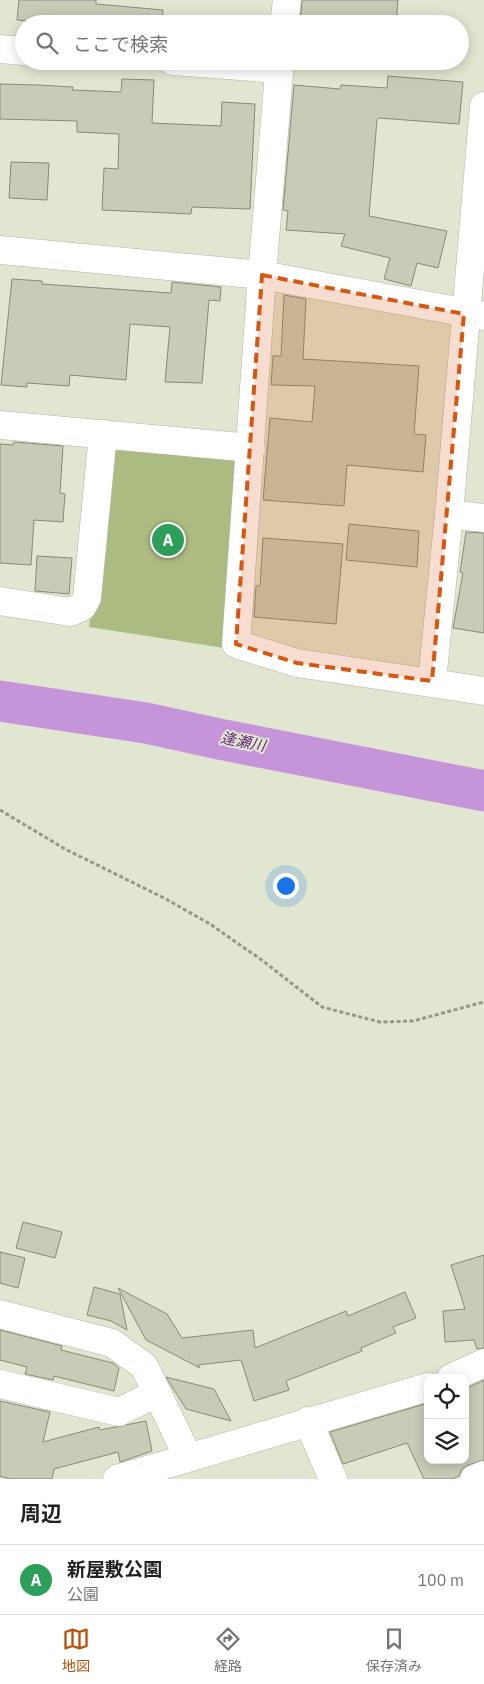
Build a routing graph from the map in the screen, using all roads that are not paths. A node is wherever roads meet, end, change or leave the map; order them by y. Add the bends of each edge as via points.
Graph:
1 (287, 0) edge
2 (285, 15) edge
3 (0, 49) edge
4 (15, 50) edge
5 (280, 70) edge
6 (484, 106) edge
7 (0, 250) edge
8 (262, 275) junction
9 (474, 315) edge
10 (0, 425) edge
11 (103, 434) junction
12 (251, 448) junction
13 (449, 514) junction
14 (484, 518) edge
15 (0, 601) edge
16 (432, 682) junction
17 (484, 691) edge
18 (0, 1314) edge
19 (484, 1363) edge
20 (460, 1374) edge
21 (0, 1384) edge
22 (424, 1388) edge
23 (157, 1393) junction
24 (308, 1421) junction
25 (188, 1456) junction
26 (484, 1475) edge
27 (117, 1479) edge
28 (333, 1479) edge
29 (474, 1479) edge

1 - 2 street
3 - 4 street
5 - 8 street
6 - 9 street
7 - 8 street
8 - 9 street
8 - 12 street
9 - 13 street
10 - 11 street
11 - 12 street
11 - 15 street via 87,598 82,607 70,612
12 - 16 street via 236,644 297,663
13 - 14 street
13 - 16 street
16 - 17 street
18 - 23 street via 112,1343 144,1366
19 - 20 street
21 - 23 street via 118,1412
22 - 24 street
23 - 25 street
24 - 25 street
24 - 28 street
25 - 27 street
26 - 29 street

